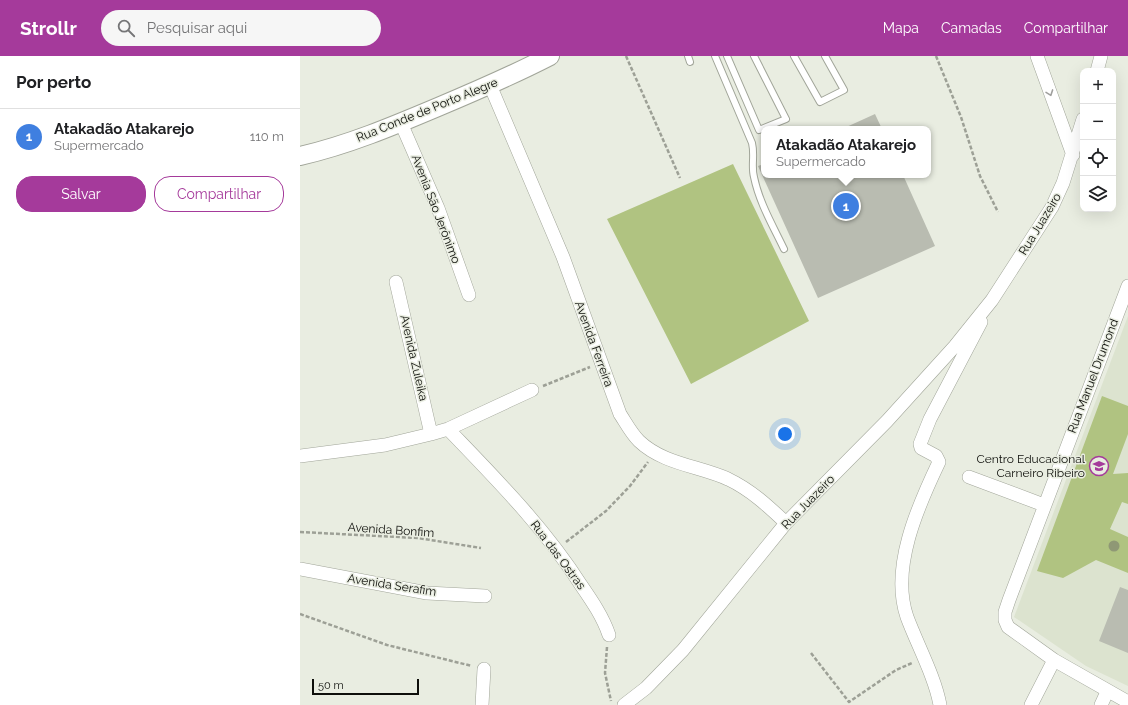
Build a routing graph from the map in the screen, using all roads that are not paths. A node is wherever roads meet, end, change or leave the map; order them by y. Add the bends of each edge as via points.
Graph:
1 (550, 56) edge
2 (715, 56) edge
3 (727, 56) edge
4 (754, 56) edge
5 (794, 56) edge
6 (825, 56) edge
7 (1037, 56) edge
8 (490, 85) junction
9 (401, 123) junction
10 (768, 126) edge
11 (761, 129) edge
12 (1080, 130) edge
13 (1073, 155) junction
14 (300, 156) edge
15 (784, 249) dead end
16 (396, 282) dead end
17 (1128, 286) edge
18 (469, 295) dead end
19 (992, 300) junction
20 (532, 390) road end
21 (448, 429) junction
22 (430, 434) junction
23 (300, 456) edge
24 (969, 476) dead end
25 (1044, 505) junction
26 (786, 523) junction
27 (300, 569) edge
28 (485, 596) dead end
29 (609, 635) road end
30 (1054, 660) junction
31 (484, 669) road end
32 (1107, 692) junction
33 (1128, 702) edge
34 (482, 705) edge
35 (624, 705) edge
36 (940, 705) edge
37 (1031, 705) edge
38 (1101, 705) edge

1 - 8 main road, Rua Conde de Porto Alegre
2 - 15 lane via 752,143 752,168 757,191
3 - 11 lane via 759,130
4 - 10 lane via 786,118
5 - 6 lane via 820,102 844,90
7 -> 13 street
8 - 9 main road, Rua Conde de Porto Alegre
8 - 26 street, Avenida Ferreira via 563,257 620,414 640,441 656,452 682,464 727,478 752,492
9 - 14 main road, Rua Conde de Porto Alegre via 328,150
9 - 18 street, Avenia São Jerônimo via 438,208
12 - 13 street, Rua Juazeiro
13 - 19 street, Rua Juazeiro via 1052,207
16 - 22 street, Avenida Zuleika
17 - 25 street, Rua Manuel Drumond
19 - 26 street, Rua Juazeiro via 892,416
19 - 36 street, Rua Juazeiro via 930,419 920,444 921,448 936,456 939,462 915,518 901,574 906,615
20 - 21 street
21 - 22 street
21 - 29 street, Rua das Ostras via 525,511 568,565 595,606
22 - 23 street via 385,446
24 - 25 street
25 - 30 street, Rua Manuel Drumond via 1009,600 1005,620 1008,627
26 - 35 street, Rua Juazeiro via 683,650 646,688
27 - 28 street, Avenida Serafim via 428,593
30 - 32 street, Rua Manuel Drumond
30 - 37 street
31 - 34 street
32 - 33 street, Rua Manuel Drumond
32 - 38 street

